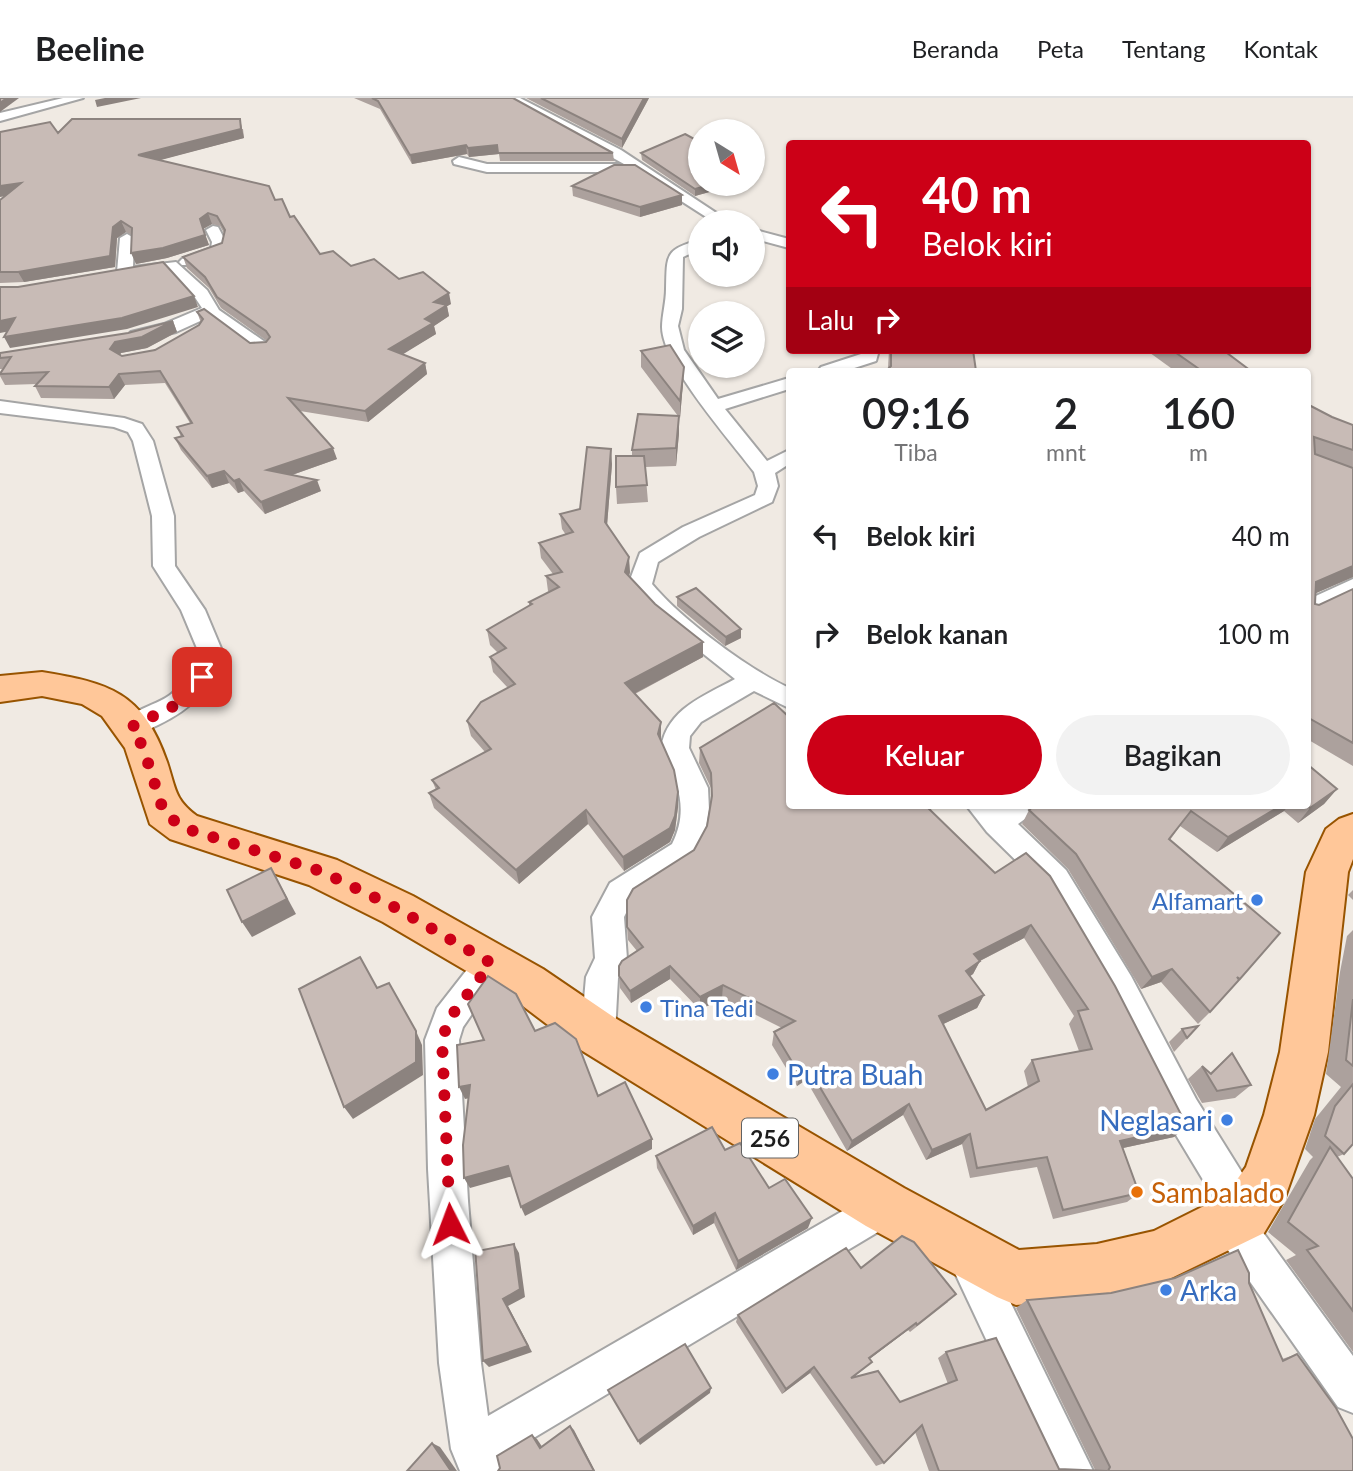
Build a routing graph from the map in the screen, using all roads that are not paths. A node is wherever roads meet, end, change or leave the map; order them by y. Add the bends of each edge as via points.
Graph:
1 (77, 98) edge
2 (511, 98) edge
3 (0, 117) edge
4 (459, 161) dead end
5 (638, 168) junction
6 (704, 210) edge
7 (213, 230) dead end
8 (765, 237) edge
9 (127, 238) edge
10 (786, 243) edge
11 (688, 249) edge
12 (171, 265) junction
13 (213, 312) junction
14 (117, 341) edge
15 (167, 347) edge
16 (262, 348) edge
17 (869, 359) edge
18 (838, 368) edge
19 (786, 384) edge
20 (714, 406) junction
21 (0, 407) edge
22 (786, 458) edge
23 (765, 475) junction
24 (786, 485) edge
25 (1353, 586) edge
26 (1311, 608) edge
27 (755, 679) junction
28 (0, 689) edge
29 (786, 697) edge
30 (131, 727) junction
31 (1000, 811) edge
32 (1353, 830) edge
33 (491, 963) junction
34 (598, 1034) junction
35 (885, 1206) junction
36 (1238, 1218) junction
37 (966, 1253) junction
38 (1353, 1392) edge
39 (478, 1460) edge
40 (1071, 1471) edge

1 - 3 street
2 - 5 street
4 - 5 street via 487,168
5 - 6 street
7 - 12 street via 218,250
8 - 10 street
9 - 12 street via 118,273
11 - 20 street via 675,257 670,326 674,349
12 - 13 street via 201,293
13 - 14 street
13 - 15 street via 201,327
13 - 16 street
17 - 18 street
19 - 20 street
20 - 23 street
21 - 30 street via 117,422 135,428 143,441 163,516 164,566 193,610 211,653 186,700
22 - 23 street
23 - 24 street
23 - 27 street via 765,498 691,532 648,558 640,585 647,598
25 - 26 street
27 - 29 street
27 - 34 street via 692,715 677,734 675,748 694,788 689,839 682,853 621,892 608,917 611,959 602,977
28 - 30 main road, 256 via 42,684 91,693 115,708
30 - 33 main road, 256 via 143,747 164,813 184,828 323,872
31 - 36 street via 1055,879 1119,987
32 - 36 main road via 1340,841 1327,872 1304,1052 1289,1115 1266,1182
33 - 34 main road, 256
33 - 39 street via 449,1019 442,1040 461,1373
34 - 35 main road, 256
35 - 37 main road, 256
35 - 39 street
36 - 37 main road, 256 via 1158,1256 1097,1271 1016,1278
36 - 38 street
37 - 40 street

